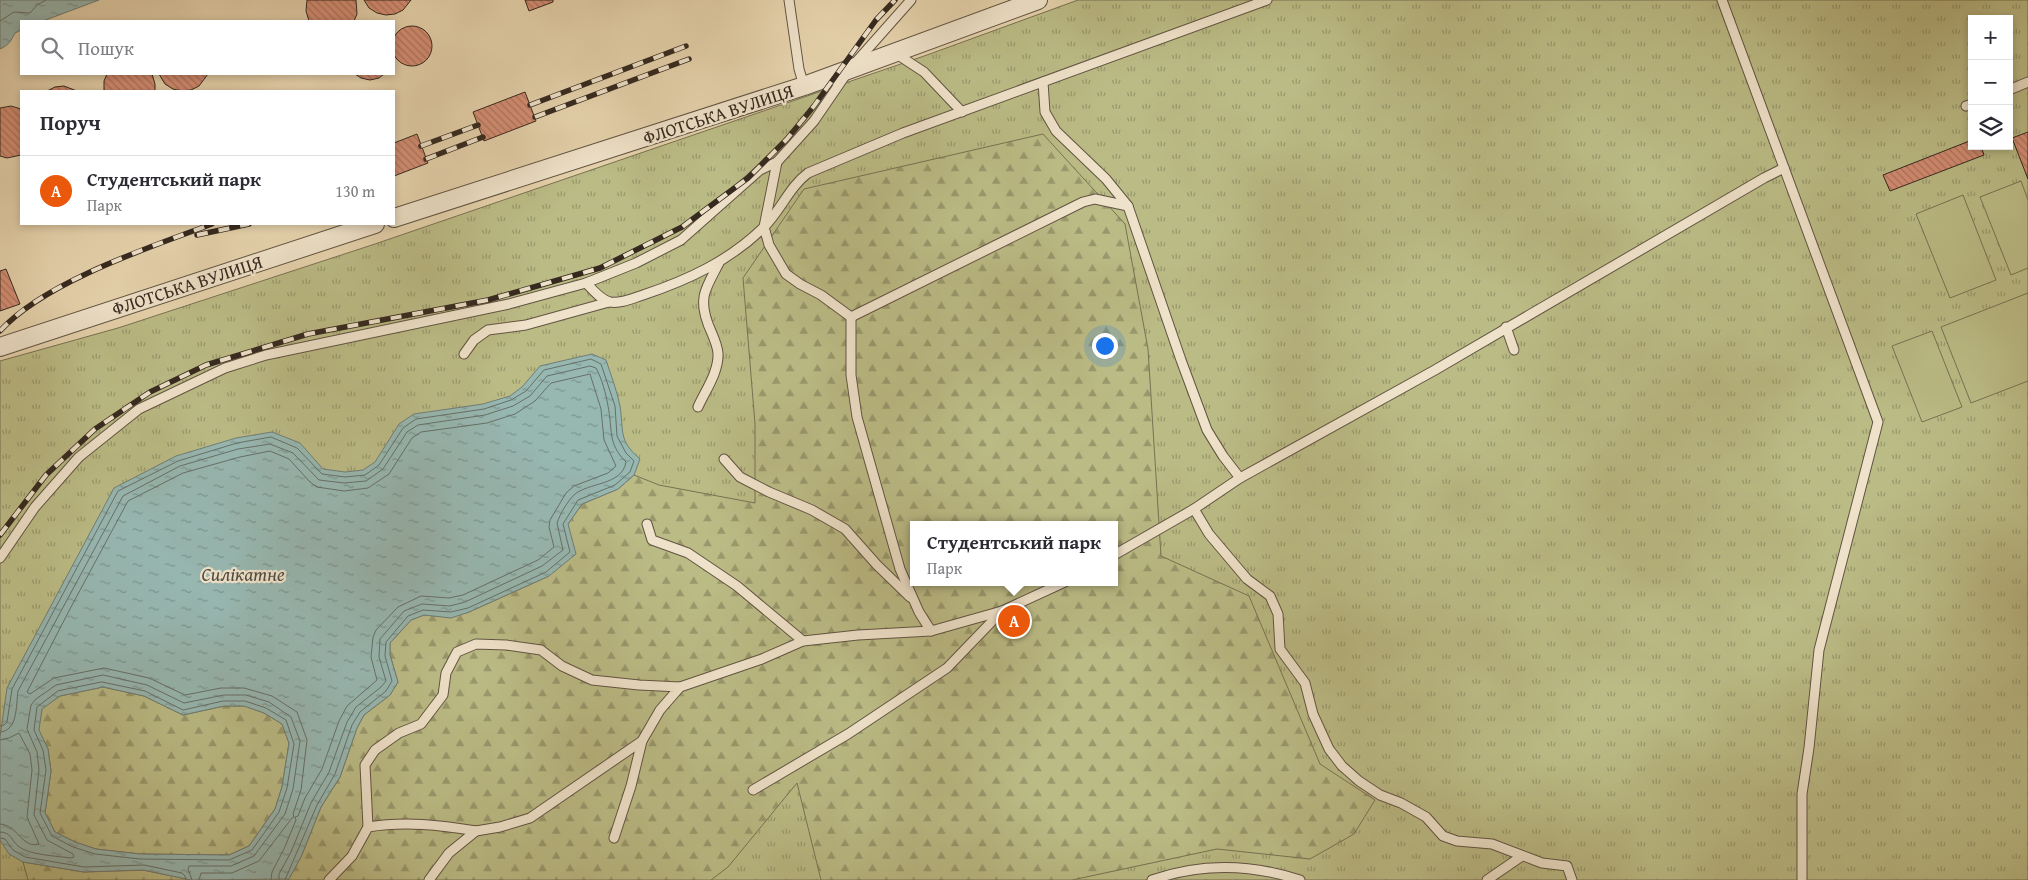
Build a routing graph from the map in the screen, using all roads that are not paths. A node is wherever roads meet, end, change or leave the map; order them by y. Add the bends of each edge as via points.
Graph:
1 (789, 0) edge
2 (910, 0) edge
3 (1038, 0) edge
4 (1267, 0) edge
5 (1722, 0) edge
6 (895, 53) junction
7 (849, 70) junction
8 (1043, 82) junction
9 (2028, 82) edge
10 (804, 86) junction
11 (2013, 88) edge
12 (962, 112) junction
13 (777, 162) junction
14 (1784, 168) junction
15 (1128, 206) junction
16 (395, 218) edge
17 (372, 225) edge
18 (764, 227) junction
19 (721, 261) junction
20 (586, 283) junction
21 (609, 302) junction
22 (851, 317) junction
23 (1506, 327) junction
24 (0, 347) edge
25 (1514, 350) dead end
26 (464, 354) dead end
27 (698, 407) dead end
28 (724, 459) dead end
29 (1240, 478) junction
30 (1194, 510) junction
31 (647, 524) dead end
32 (1118, 553) edge
33 (0, 558) edge
34 (1056, 586) edge
35 (914, 600) junction
36 (1002, 611) junction
37 (930, 631) junction
38 (803, 641) junction
39 (680, 687) junction
40 (642, 741) junction
41 (754, 790) dead end
42 (368, 827) junction
43 (476, 831) junction
44 (614, 838) dead end
45 (1522, 856) junction
46 (329, 880) edge
47 (429, 880) edge
48 (1152, 880) edge
49 (1300, 880) edge
50 (1487, 880) edge
51 (1572, 880) edge
52 (1802, 880) edge

1 - 10 lane
2 - 7 lane
3 - 6 street, ФЛОТСЬКА ВУЛИЦЯ
4 - 8 lane
5 - 14 lane
6 - 7 street, ФЛОТСЬКА ВУЛИЦЯ
6 - 12 lane via 924,72
7 - 10 street, ФЛОТСЬКА ВУЛИЦЯ
7 - 13 lane via 814,121
8 - 12 lane
8 - 15 lane via 1045,112 1056,131 1106,179
9 - 11 lane
10 - 16 street, ФЛОТСЬКА ВУЛИЦЯ
12 - 18 lane via 808,172
13 - 18 lane
13 - 20 lane via 760,170 681,240
14 - 23 lane
14 - 52 lane via 1878,422 1819,650 1802,794
15 - 22 lane via 1095,199 1083,202
15 - 29 lane via 1207,430
17 - 24 street, ФЛОТСЬКА ВУЛИЦЯ
18 - 19 lane
18 - 22 lane via 769,245 786,274
19 - 21 lane via 659,290 620,302
19 - 27 lane via 707,286 702,304 718,355 715,370
20 - 21 lane
20 - 33 lane via 509,304 266,355 225,368 140,409 79,457 35,507
21 - 26 lane via 526,325 488,330 474,340
22 - 35 lane via 851,375 857,417 900,569
23 - 25 lane
23 - 29 lane
28 - 35 lane via 740,476 845,529
29 - 30 lane
30 - 32 lane
30 - 45 lane via 1246,579 1270,596 1278,614 1280,649 1304,683 1313,714 1329,749 1342,766 1380,795 1426,817 1442,836 1492,844
31 - 38 lane via 652,540 688,553 737,586
34 - 36 lane
35 - 37 lane
36 - 37 lane
36 - 41 lane via 948,668 848,734
37 - 38 lane
38 - 39 lane via 762,660
39 - 40 lane via 660,710
39 - 42 lane via 592,680 562,666 542,650 476,644 457,652 446,673 443,695 421,724 399,733 375,750 365,765
40 - 43 lane via 530,818
40 - 44 lane
42 - 43 lane via 394,823
42 - 46 lane via 352,856
43 - 47 lane via 449,853
45 - 50 lane
45 - 51 lane via 1567,866
48 - 49 lane via 1219,866 1279,873

